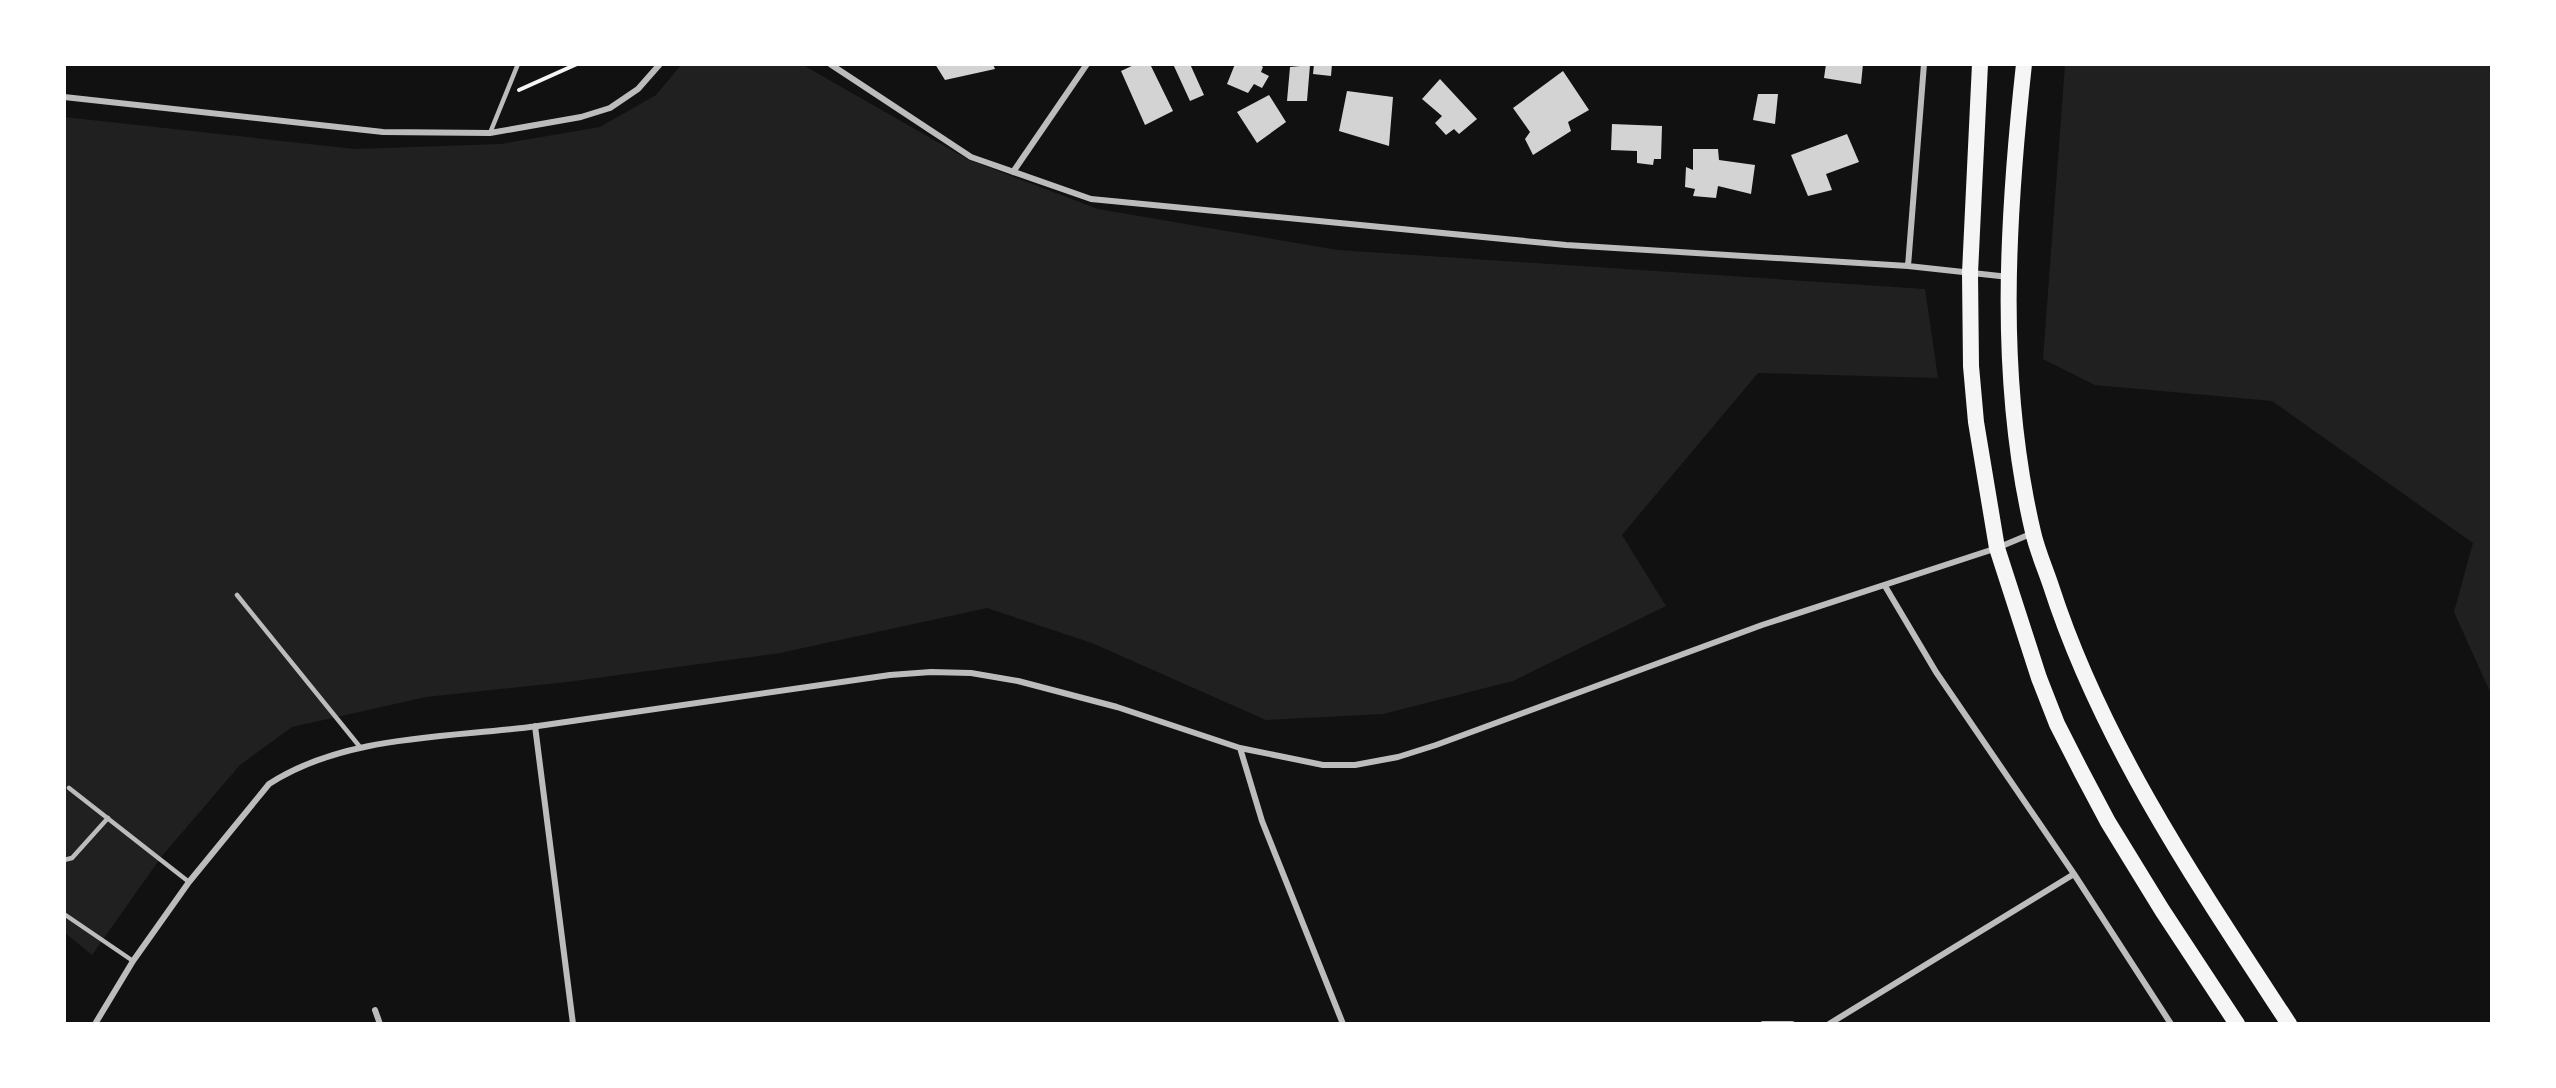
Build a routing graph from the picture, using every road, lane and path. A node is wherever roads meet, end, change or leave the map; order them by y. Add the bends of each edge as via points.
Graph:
1 (518, 64) edge
2 (577, 64) edge
3 (660, 64) edge
4 (830, 64) edge
5 (1087, 64) edge
6 (1924, 64) edge
7 (1980, 64) edge
8 (2024, 64) edge
9 (505, 96) junction
10 (64, 97) edge
11 (490, 133) junction
12 (1013, 172) junction
13 (1908, 266) junction
14 (1970, 273) junction
15 (2009, 277) junction
16 (2033, 532) junction
17 (1997, 548) junction
18 (1886, 586) junction
19 (237, 595) dead end
20 (535, 726) junction
21 (360, 747) junction
22 (1240, 748) junction
23 (69, 788) dead end
24 (108, 818) junction
25 (64, 860) edge
26 (2074, 874) junction
27 (189, 882) junction
28 (64, 914) edge
29 (133, 961) junction
30 (375, 1010) dead end
31 (95, 1023) edge
32 (380, 1023) edge
33 (573, 1023) edge
34 (1342, 1023) edge
35 (1763, 1023) edge
36 (1792, 1023) edge
37 (1829, 1023) edge
38 (2171, 1023) edge
39 (2237, 1023) edge
40 (2289, 1023) edge

1 - 9 lane
2 - 9 path
3 - 11 street via 638,89 610,108
4 - 12 street via 971,157
5 - 12 street
6 - 13 street
7 - 14 highway
8 - 15 highway via 2012,186
9 - 11 lane
10 - 11 street via 382,132
12 - 13 street via 1091,199 1213,212 1566,245
13 - 14 street
14 - 15 street
14 - 17 highway via 1971,366
15 - 16 highway via 2016,429
16 - 17 street
16 - 40 highway via 2064,627 2115,739 2207,899
17 - 18 street
17 - 39 highway via 2039,678 2082,774 2162,910
18 - 22 street via 1762,626 1398,757 1354,765 1323,765
18 - 26 street via 1936,672
19 - 21 lane
20 - 21 street
20 - 22 street via 890,675 941,672 1018,681 1117,707
20 - 33 street
21 - 27 street via 287,773 269,784
22 - 34 street via 1262,820
23 - 24 lane
24 - 25 lane via 72,858
24 - 27 lane
26 - 37 street
26 - 38 street
27 - 29 street
28 - 29 lane
29 - 31 street
30 - 32 street
35 - 36 street

